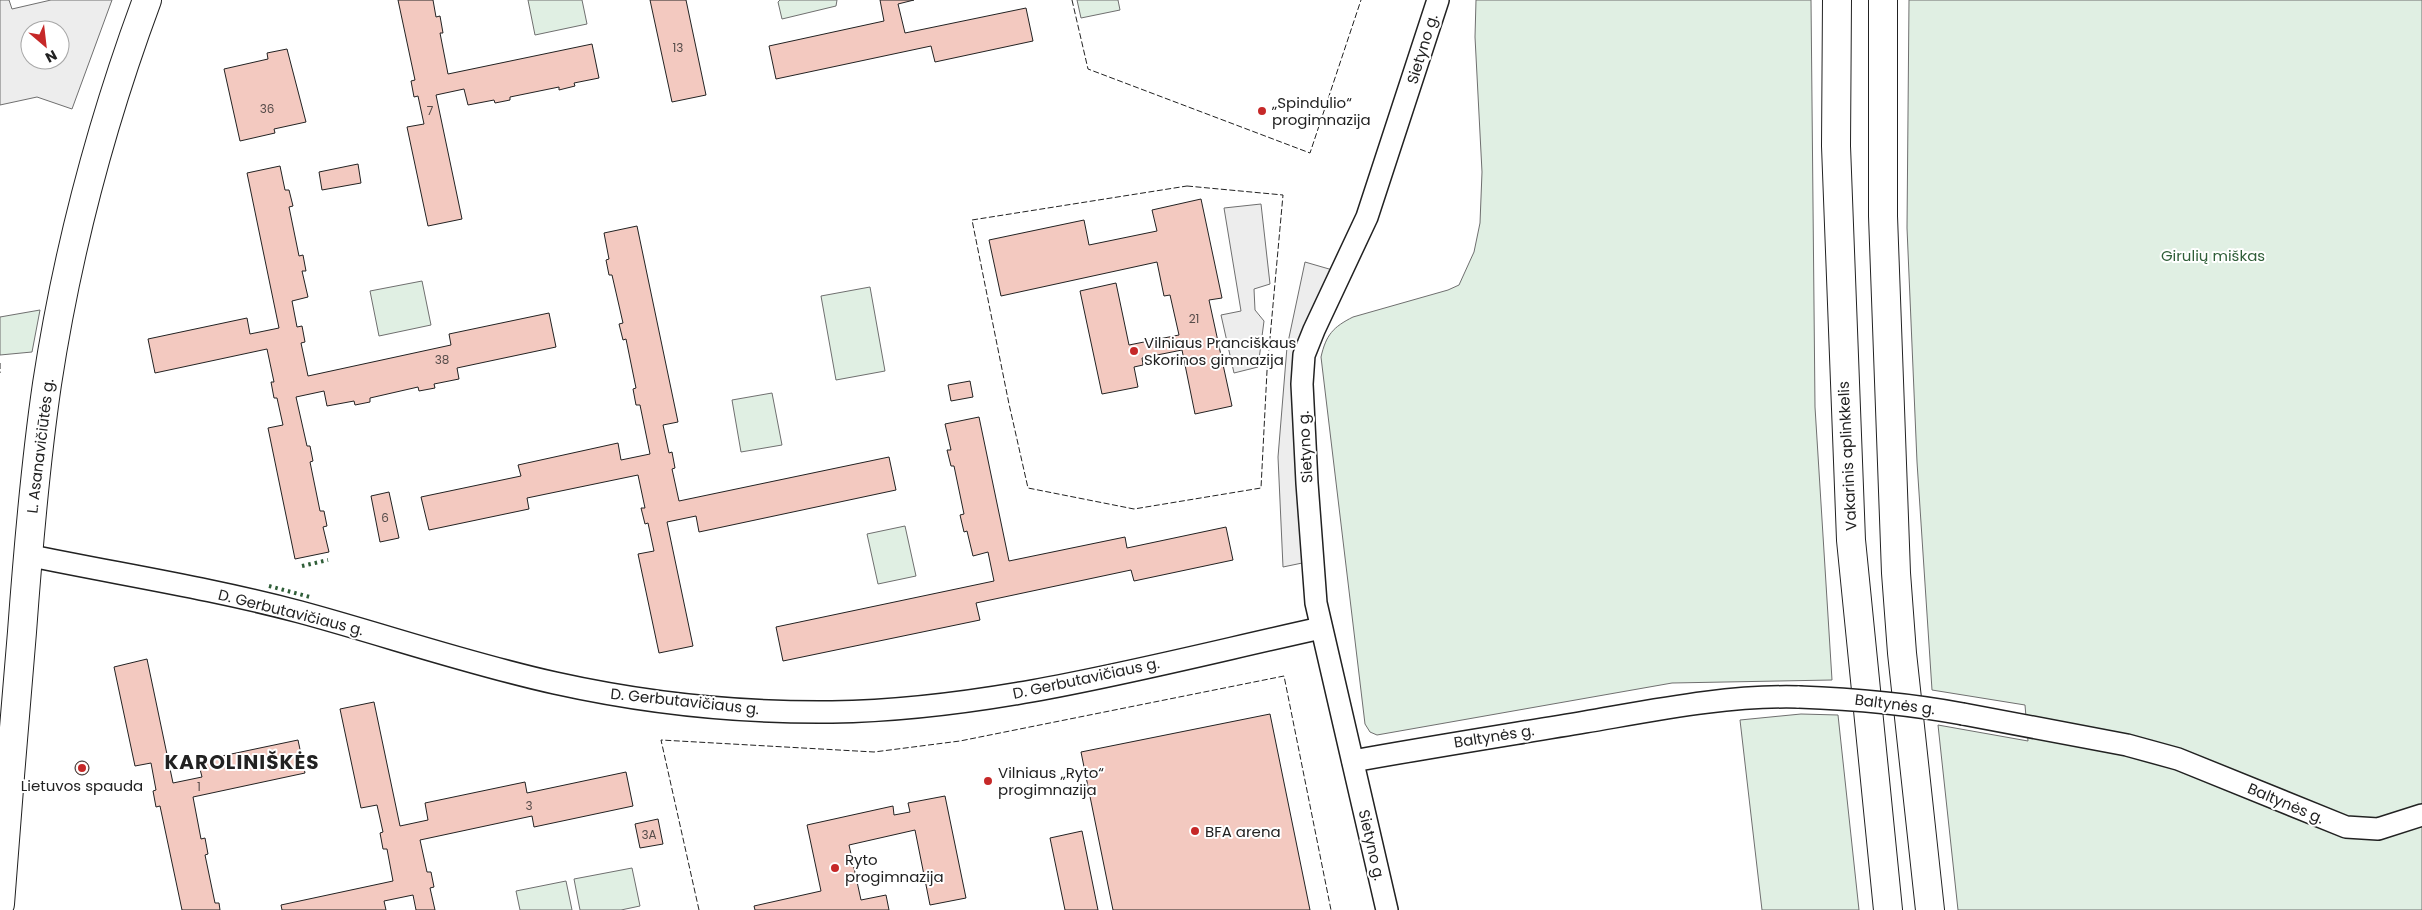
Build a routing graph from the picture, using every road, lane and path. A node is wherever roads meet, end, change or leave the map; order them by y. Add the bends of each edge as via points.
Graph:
1 (147, 0) edge
2 (1438, 0) edge
3 (1837, 0) edge
4 (1883, 0) edge
5 (27, 555) junction
6 (1321, 628) junction
7 (1353, 762) junction
8 (2422, 814) edge
9 (0, 904) edge
10 (1387, 910) edge
11 (1888, 910) edge
12 (1930, 910) edge

1 - 5 main road, L. Asanavičiūtės g. via 90,173 64,290 47,384
2 - 6 street, Sietyno g. via 1368,217 1304,355 1306,483
3 - 11 main road, Vakarinis aplinkkelis via 1836,156 1851,540
4 - 12 main road via 1883,216 1896,573
5 - 6 street, D. Gerbutavičiaus g. via 250,600 555,683 646,700 734,709 830,712 944,705 1062,684
5 - 9 main road, L. Asanavičiūtės g.
6 - 7 street, Sietyno g.
7 - 8 street, Baltynės g., bridge via 1450,743 1689,705 1799,697 1904,704 2127,744 2178,759 2346,827 2378,829
7 - 10 street, Sietyno g.

